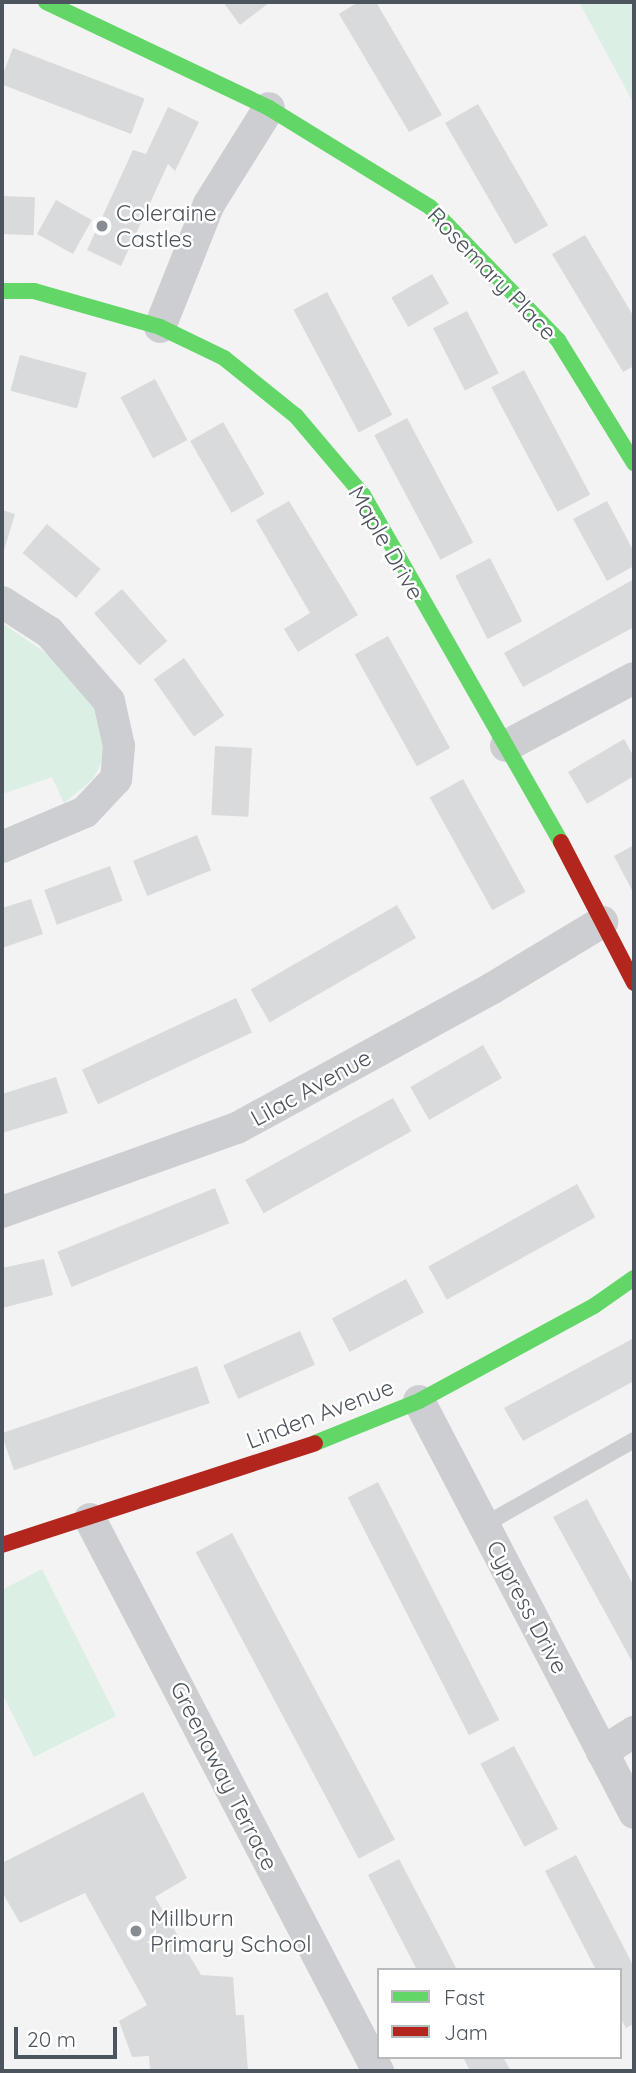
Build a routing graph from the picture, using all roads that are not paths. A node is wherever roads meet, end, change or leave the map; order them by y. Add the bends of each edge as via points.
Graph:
1 (46, 2) edge
2 (269, 108) junction
3 (2, 291) edge
4 (160, 327) junction
5 (634, 463) edge
6 (2, 602) edge
7 (625, 683) edge
8 (506, 746) junction
9 (2, 847) edge
10 (601, 922) junction
11 (634, 983) edge
12 (2, 1212) edge
13 (634, 1278) edge
14 (419, 1401) junction
15 (634, 1440) edge
16 (90, 1518) junction
17 (484, 1525) junction
18 (2, 1545) edge
19 (634, 1732) edge
20 (602, 1752) junction
21 (634, 1813) edge
22 (378, 2071) edge

1 - 2 street, Rosemary Place
2 - 4 street via 209,204
2 - 5 street, Rosemary Place via 430,207 558,340
3 - 4 street, Maple Drive via 34,291
4 - 8 street, Maple Drive via 223,358 296,416 363,495
6 - 9 street via 49,632 109,701 120,746 116,779 85,812
7 - 8 street
8 - 10 street, Maple Drive
10 - 11 street, Maple Drive
10 - 12 street, Lilac Avenue via 491,989 237,1128
13 - 14 street, Linden Avenue via 594,1306
14 - 16 street, Linden Avenue via 316,1443
14 - 17 street, Cypress Drive
15 - 17 lane
16 - 18 street, Linden Avenue
16 - 22 street, Greenaway Terrace
17 - 20 street, Cypress Drive
19 - 20 street
20 - 21 street, Cypress Drive

